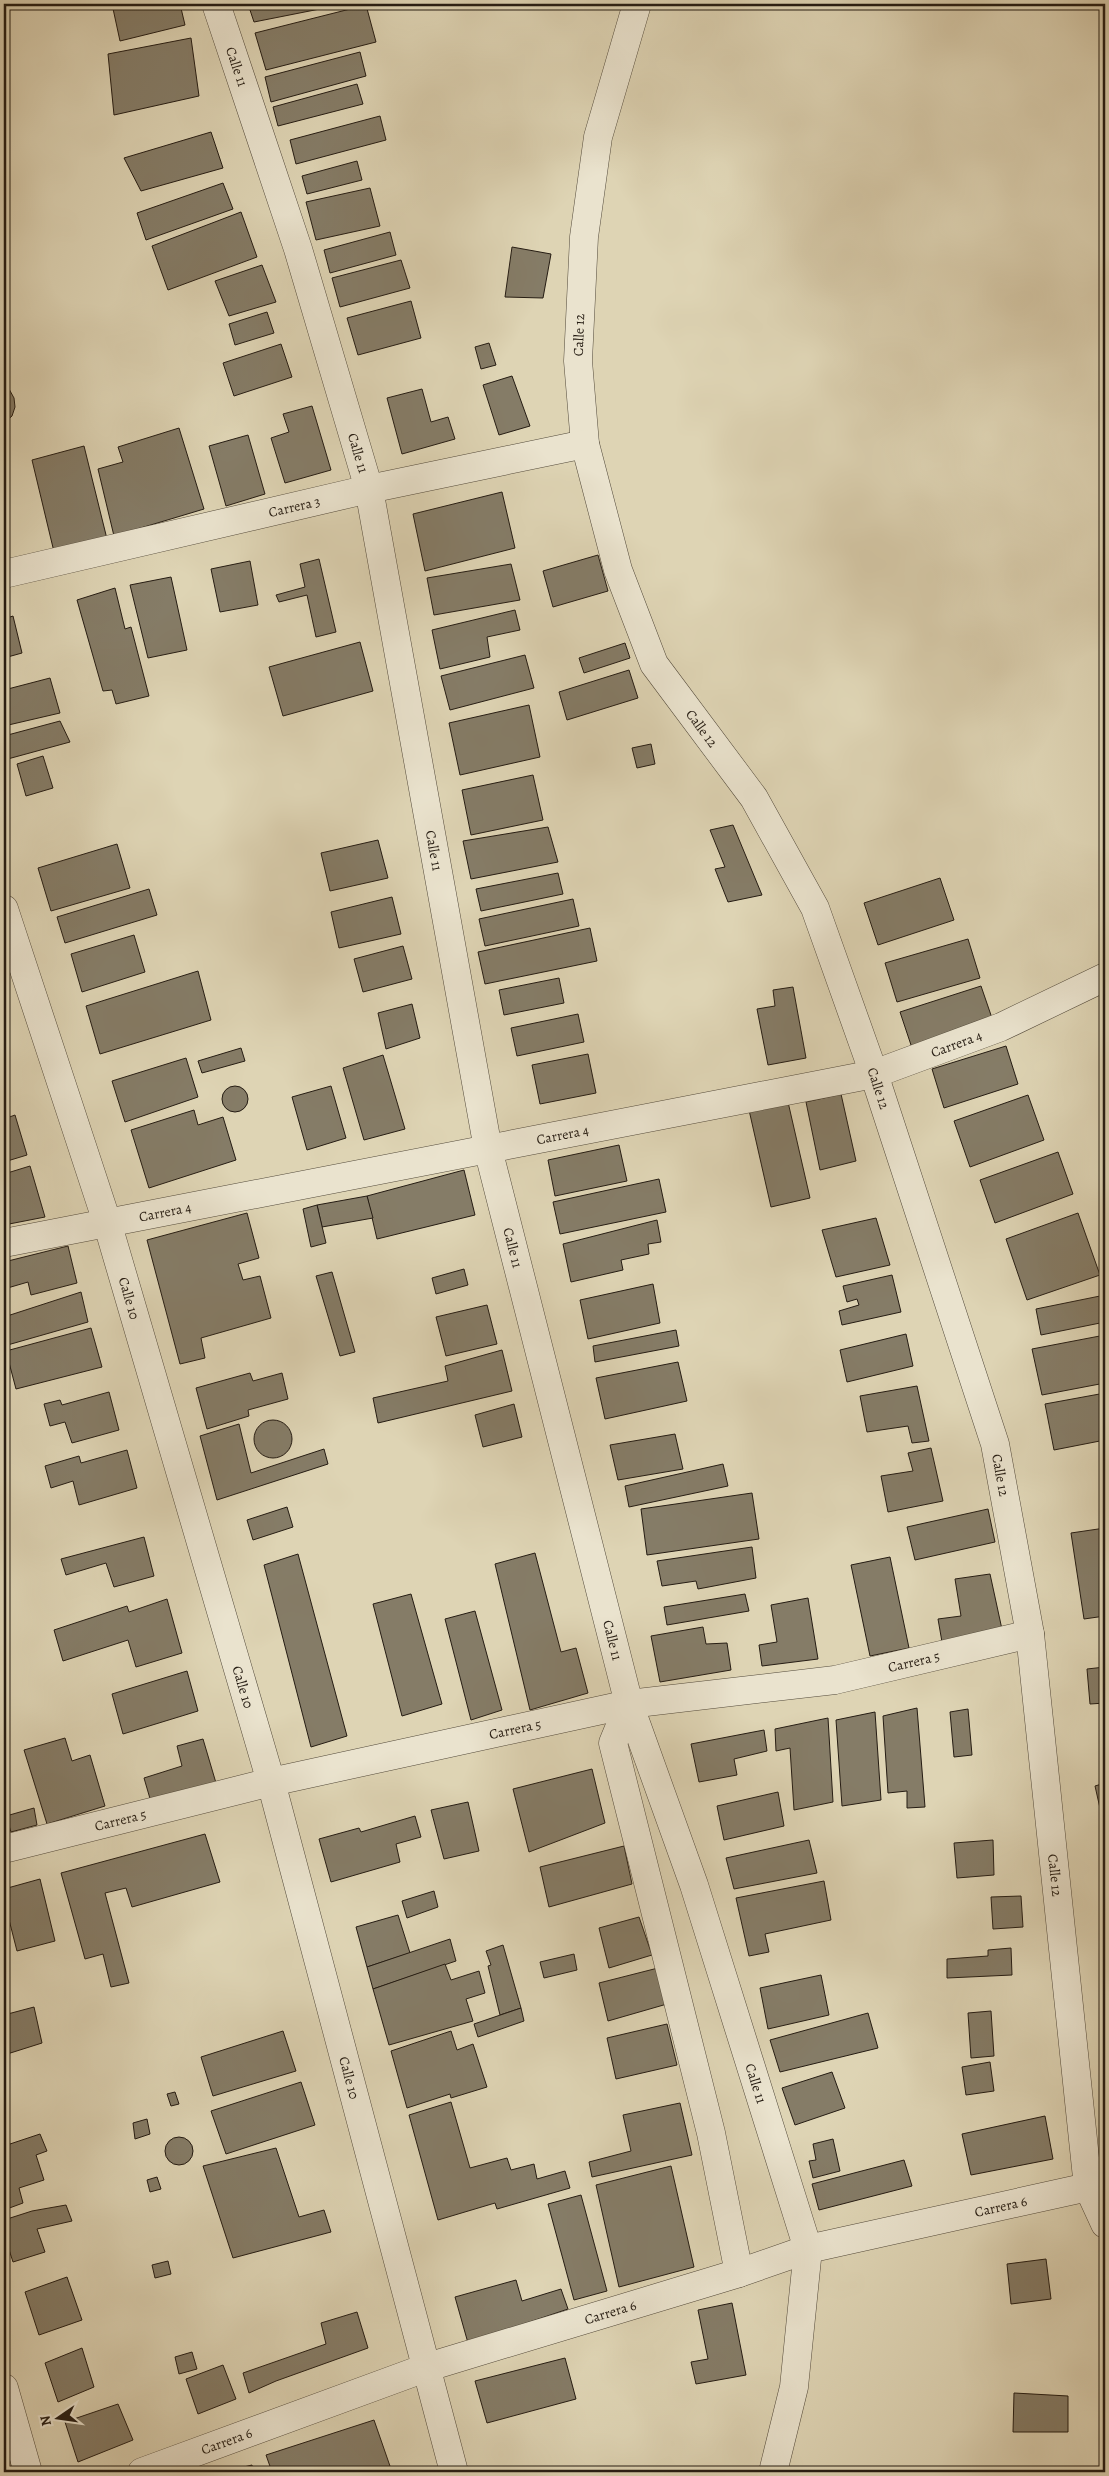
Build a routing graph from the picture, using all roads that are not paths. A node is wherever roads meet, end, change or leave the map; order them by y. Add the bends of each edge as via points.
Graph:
1 (216, 4) edge
2 (637, 4) edge
3 (585, 444) junction
4 (369, 489) junction
5 (4, 574) edge
6 (4, 909) edge
7 (1105, 977) edge
8 (874, 1074) junction
9 (488, 1149) junction
10 (107, 1222) junction
11 (4, 1243) edge
12 (1030, 1634) junction
13 (629, 1704) junction
14 (271, 1782) junction
15 (4, 1849) edge
16 (1088, 2187) junction
17 (1105, 2224) edge
18 (808, 2249) junction
19 (739, 2273) junction
20 (428, 2367) junction
21 (4, 2388) edge
22 (28, 2472) edge
23 (142, 2472) edge
24 (454, 2472) edge
25 (773, 2472) edge

1 - 4 street, Calle 11 via 298,249
2 - 3 street, Calle 12 via 598,138 584,236 578,361
3 - 4 street, Carrera 3
3 - 8 street, Calle 12 via 618,570 654,664 754,798 815,908
4 - 5 street, Carrera 3
4 - 9 street, Calle 11
6 - 10 street, Calle 10
7 - 8 street, Carrera 4 via 1001,1027
8 - 9 street, Carrera 4
8 - 12 street, Calle 12 via 995,1444
9 - 10 street, Carrera 4
9 - 13 street, Calle 11
10 - 11 street, Carrera 4
10 - 14 street, Calle 10
12 - 13 street, Carrera 5 via 835,1680
12 - 16 street, Calle 12
13 - 14 street, Carrera 5
13 - 18 street, Calle 11 via 694,1884
13 - 19 street via 614,1743 710,2132
14 - 15 street, Carrera 5
14 - 20 street, Calle 10
16 - 17 street, Calle 12
16 - 18 street, Carrera 6
18 - 19 street, Carrera 6
18 - 25 street, Calle 11 via 794,2387
19 - 20 street, Carrera 6
20 - 23 street, Carrera 6
20 - 24 street, Calle 10
21 - 22 street

